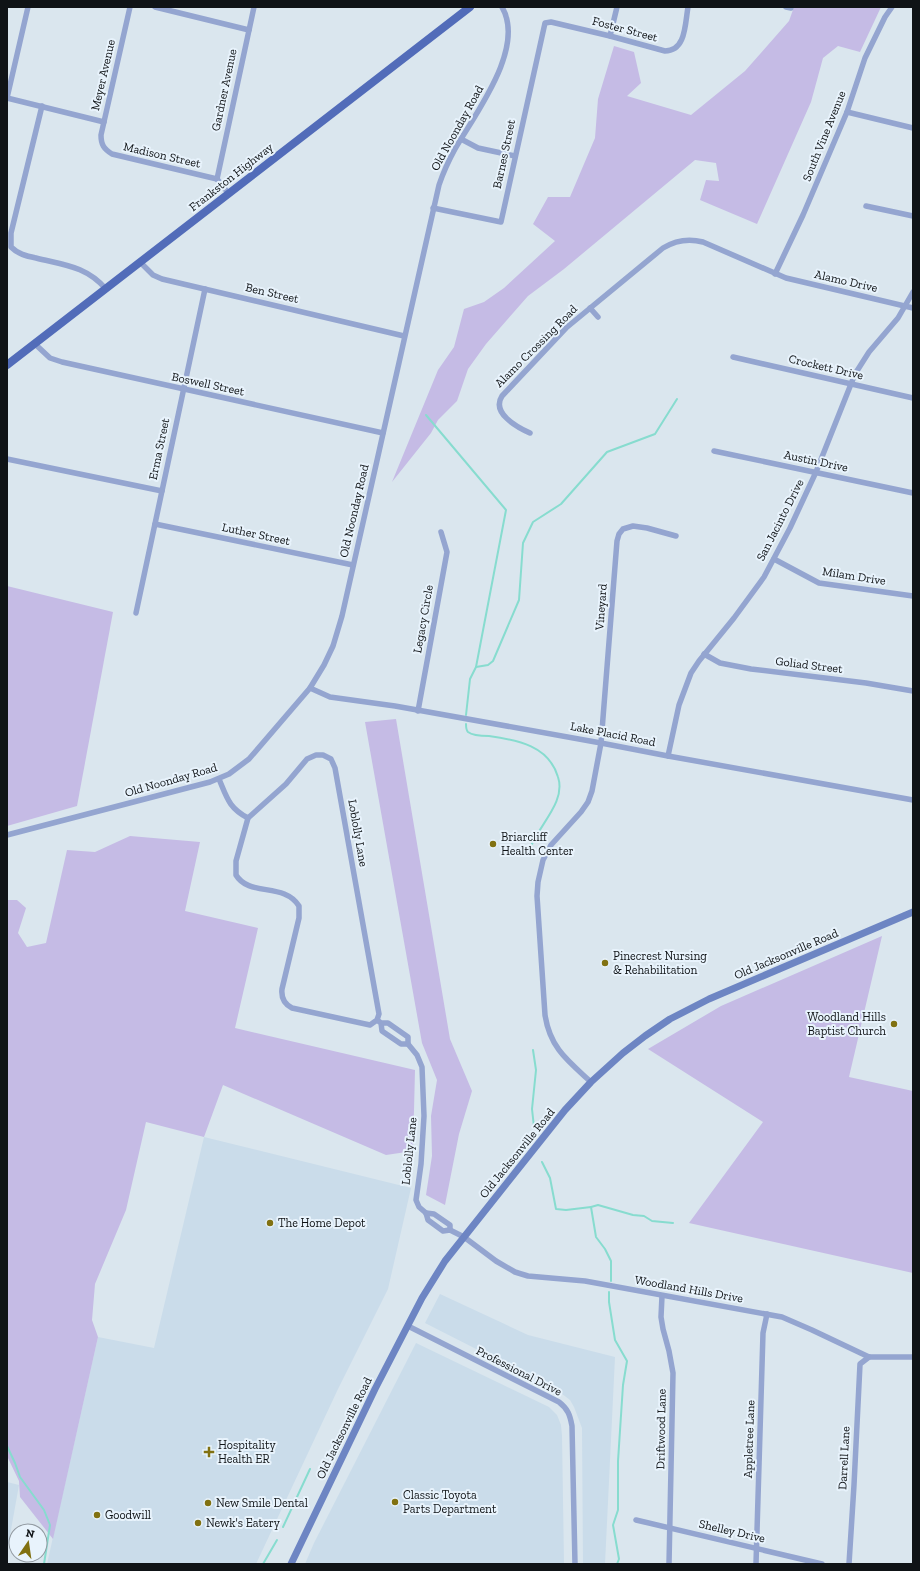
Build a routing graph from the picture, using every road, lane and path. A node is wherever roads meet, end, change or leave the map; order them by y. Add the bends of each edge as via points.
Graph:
1 (28, 7) edge
2 (130, 7) edge
3 (156, 7) edge
4 (254, 7) edge
5 (470, 7) edge
6 (502, 7) edge
7 (617, 7) edge
8 (688, 7) edge
9 (892, 7) edge
10 (545, 23) joint
11 (249, 30) junction
12 (610, 36) junction
13 (7, 98) edge
14 (42, 106) junction
15 (847, 112) junction
16 (104, 122) junction
17 (913, 128) edge
18 (461, 139) junction
19 (104, 149) joint
20 (515, 156) junction
21 (216, 178) junction
22 (229, 194) junction
23 (866, 206) dead end
24 (433, 208) junction
25 (913, 216) edge
26 (140, 262) junction
27 (775, 274) junction
28 (106, 289) junction
29 (205, 289) junction
30 (913, 292) edge
31 (906, 306) junction
32 (590, 308) junction
33 (913, 308) edge
34 (598, 316) dead end
35 (404, 336) junction
36 (35, 344) junction
37 (733, 357) dead end
38 (7, 365) edge
39 (851, 384) junction
40 (183, 390) junction
41 (913, 398) edge
42 (383, 433) junction
43 (530, 433) dead end
44 (714, 451) dead end
45 (7, 459) edge
46 (816, 472) junction
47 (162, 491) junction
48 (913, 493) edge
49 (155, 524) junction
50 (441, 532) dead end
51 (676, 536) dead end
52 (774, 559) junction
53 (353, 565) junction
54 (913, 596) edge
55 (136, 613) dead end
56 (704, 654) junction
57 (310, 688) junction
58 (913, 690) edge
59 (418, 711) junction
60 (601, 743) junction
61 (668, 756) junction
62 (220, 779) junction
63 (913, 800) edge
64 (248, 818) junction
65 (7, 835) edge
66 (913, 912) edge
67 (379, 1022) junction
68 (408, 1044) junction
69 (591, 1082) junction
70 (426, 1213) junction
71 (450, 1230) junction
72 (464, 1237) junction
73 (662, 1296) junction
74 (767, 1314) junction
75 (408, 1326) junction
76 (869, 1357) junction
77 (913, 1357) edge
78 (636, 1520) dead end
79 (671, 1529) junction
80 (757, 1548) junction
81 (291, 1564) edge
82 (575, 1564) edge
83 (669, 1564) edge
84 (756, 1564) edge
85 (822, 1564) edge
86 (849, 1564) edge

1 - 13 street
2 - 16 street, Meyer Avenue
3 - 11 street
4 - 11 street, Gardner Avenue
5 - 22 main road, Frankston Highway
6 - 18 street, Old Noonday Road via 509,26 502,64 485,102
7 - 12 street
8 - 12 street, Foster Street via 680,44 672,51
9 - 15 street, South Vine Avenue via 865,58
10 - 12 street, Foster Street via 551,22
10 - 20 street, Barnes Street
11 - 21 street, Gardner Avenue
13 - 14 street
14 - 16 street
14 - 28 street via 11,233 11,247 15,252 26,256 82,270 95,277
15 - 17 street
15 - 27 street, South Vine Avenue
16 - 19 street, Meyer Avenue via 101,142
18 - 20 street via 478,148
18 - 24 street, Old Noonday Road via 442,176
19 - 21 street, Madison Street via 112,154
20 - 24 street, Barnes Street via 501,222
21 - 22 street
22 - 26 main road, Frankston Highway
23 - 25 street
24 - 35 street, Old Noonday Road
26 - 28 main road, Frankston Highway
26 - 29 street, Ben Street via 157,277
27 - 31 street, Alamo Drive
27 - 32 street, Alamo Crossing Road via 707,244 682,240 663,248
28 - 36 main road, Frankston Highway
29 - 35 street, Ben Street
29 - 40 street, Erma Street
30 - 31 street, San Jacinto Drive
31 - 33 street, Alamo Drive
31 - 39 street, San Jacinto Drive via 866,356
32 - 34 street, Alamo Crossing Road
32 - 43 street, Alamo Crossing Road via 563,331 500,400 500,410 508,420
35 - 42 street, Old Noonday Road
36 - 38 main road, Frankston Highway
36 - 40 street, Boswell Street via 54,360
37 - 39 street, Crockett Drive
39 - 41 street, Crockett Drive
39 - 46 street, San Jacinto Drive
40 - 42 street, Boswell Street
40 - 47 street, Erma Street
42 - 53 street, Old Noonday Road
44 - 46 street, Austin Drive
45 - 47 street
46 - 48 street, Austin Drive
46 - 52 street, San Jacinto Drive
47 - 49 street, Erma Street
49 - 53 street, Luther Street
49 - 55 street, Erma Street
50 - 59 street, Legacy Circle via 447,552
51 - 60 street, Vineyard via 633,526 623,529 619,534
52 - 54 street, Milam Drive via 819,583
52 - 56 street, San Jacinto Drive via 758,586
53 - 57 street, Old Noonday Road via 333,646
56 - 58 street, Goliad Street via 720,663 751,669
56 - 61 street, San Jacinto Drive via 691,673 682,696
57 - 59 street, Lake Placid Road via 330,697
57 - 62 street, Old Noonday Road via 249,759
59 - 60 street, Lake Placid Road
60 - 61 street, Lake Placid Road
60 - 69 street via 590,797 581,812 547,852 537,890 548,1029 558,1050
61 - 63 street, Lake Placid Road
62 - 64 street via 229,803
62 - 65 street, Old Noonday Road
64 - 67 street via 236,861 236,875 245,885 289,896 299,910 282,989 284,1002 292,1008 364,1025
64 - 67 street, Loblolly Lane via 286,784 311,756 323,755 334,762
66 - 69 main road, Old Jacksonville Road via 688,1009 637,1042
67 - 68 street via 382,1031 401,1044
67 - 68 street, Loblolly Lane via 388,1023 408,1037
68 - 70 street, Loblolly Lane via 422,1067 424,1122 416,1200
69 - 72 main road, Old Jacksonville Road via 565,1110
70 - 71 street, Loblolly Lane via 434,1214 450,1225
70 - 71 street, Loblolly Lane via 428,1220 438,1228 443,1231
71 - 72 street, Loblolly Lane
72 - 73 street, Woodland Hills Drive via 496,1261 528,1276 585,1281
72 - 75 main road, Old Jacksonville Road via 434,1276
73 - 74 street, Woodland Hills Drive
73 - 79 street, Driftwood Lane via 660,1317 670,1351 673,1373
74 - 76 street, Woodland Hills Drive via 797,1323
74 - 80 street, Appletree Lane via 763,1333
75 - 81 main road, Old Jacksonville Road
75 - 82 street, Professional Drive via 565,1407 572,1426
76 - 77 street, Woodland Hills Drive
76 - 86 street, Darrell Lane via 860,1364
78 - 79 street, Shelley Drive
79 - 80 street, Shelley Drive
79 - 83 street, Driftwood Lane
80 - 84 street, Appletree Lane
80 - 85 street, Shelley Drive

